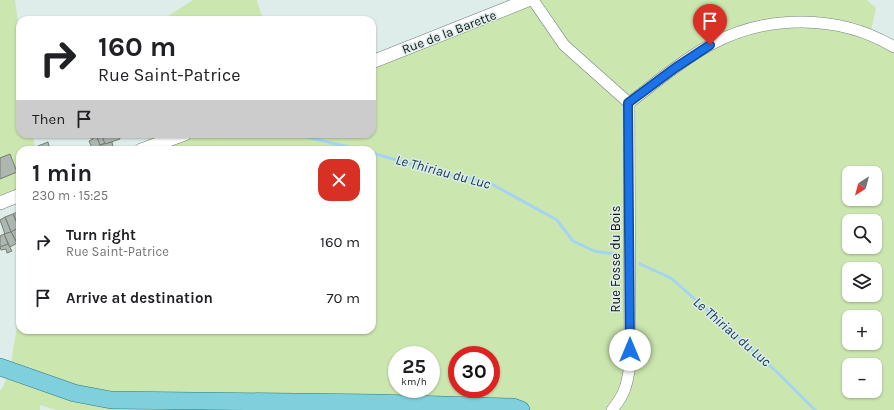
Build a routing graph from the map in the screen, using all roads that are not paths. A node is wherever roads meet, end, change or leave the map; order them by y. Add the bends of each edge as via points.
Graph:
1 (528, 0) edge
2 (894, 47) edge
3 (376, 60) edge
4 (628, 103) junction
5 (174, 138) edge
6 (152, 146) edge
7 (16, 197) edge
8 (0, 203) edge
9 (0, 366) edge
10 (520, 410) edge
11 (612, 410) edge

1 - 3 street, Rue de la Barette
1 - 4 street via 564,45
2 - 4 street via 870,35 833,25 784,22 766,25 743,31 710,45
4 - 11 street, Rue Fosse du Bois via 630,365 627,384
5 - 6 street
7 - 8 street
9 - 10 main road via 74,393 111,400 378,403 513,407

